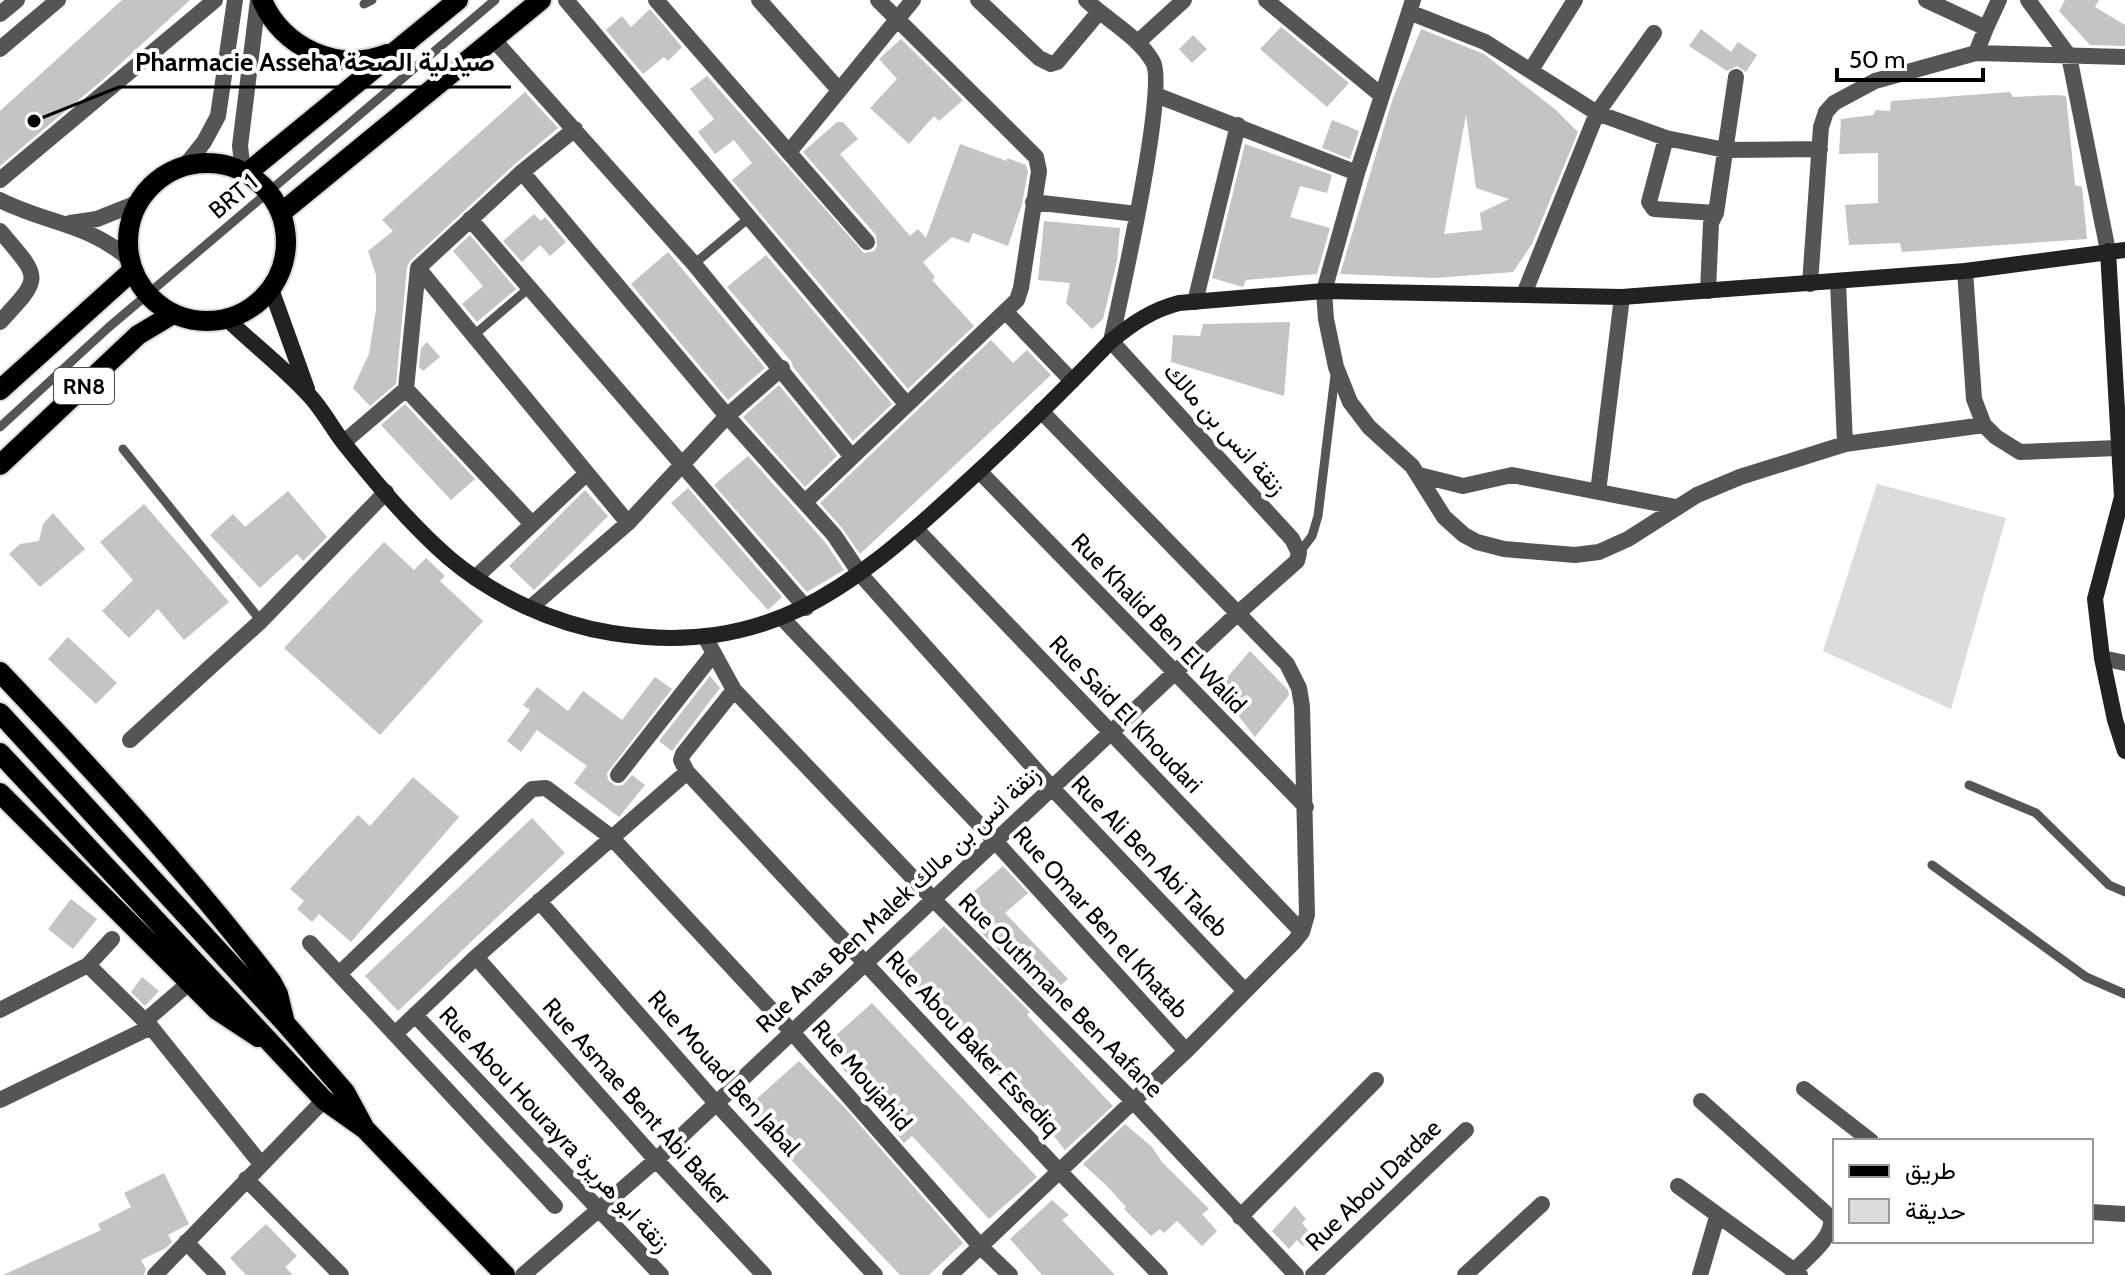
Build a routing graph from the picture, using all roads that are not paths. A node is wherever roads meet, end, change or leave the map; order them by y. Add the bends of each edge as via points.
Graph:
1 (17, 0) edge
2 (58, 0) edge
3 (215, 0) edge
4 (235, 0) edge
5 (260, 0) edge
6 (458, 0) edge
7 (495, 0) edge
8 (541, 0) edge
9 (566, 0) edge
10 (656, 0) edge
11 (759, 0) edge
12 (878, 0) edge
13 (913, 0) edge
14 (978, 0) edge
15 (1086, 0) edge
16 (1184, 0) edge
17 (1266, 0) edge
18 (1575, 0) edge
19 (1926, 0) edge
20 (1999, 0) edge
21 (2028, 0) edge
22 (1411, 6) edge
23 (1099, 12) junction
24 (0, 14) edge
25 (897, 19) junction
26 (1986, 28) junction
27 (1654, 33) dead end
28 (494, 40) junction
29 (1138, 42) junction
30 (0, 49) edge
31 (395, 51) junction
32 (1976, 53) junction
33 (2069, 56) junction
34 (2125, 57) edge
35 (1531, 70) junction
36 (1736, 77) dead end
37 (839, 90) junction
38 (1156, 95) junction
39 (1381, 95) junction
40 (1597, 113) junction
41 (1238, 125) junction
42 (575, 129) junction
43 (1666, 138) junction
44 (1820, 149) junction
45 (1725, 150) junction
46 (789, 152) junction
47 (184, 167) junction
48 (245, 172) junction
49 (522, 172) junction
50 (1357, 173) junction
51 (0, 180) edge
52 (268, 191) junction
53 (0, 200) edge
54 (1033, 202) junction
55 (137, 203) junction
56 (281, 213) junction
57 (1716, 213) junction
58 (1137, 214) junction
59 (750, 217) junction
60 (470, 219) junction
61 (68, 223) junction
62 (0, 231) edge
63 (867, 242) dead end
64 (2117, 251) edge
65 (130, 264) junction
66 (694, 264) junction
67 (418, 268) junction
68 (1965, 271) junction
69 (1838, 282) junction
70 (1810, 284) junction
71 (529, 288) junction
72 (271, 289) junction
73 (1324, 291) junction
74 (1708, 291) junction
75 (1524, 294) junction
76 (147, 295) junction
77 (1622, 297) junction
78 (1195, 302) junction
79 (1006, 312) junction
80 (173, 314) junction
81 (227, 319) junction
82 (0, 322) edge
83 (473, 336) junction
84 (1111, 341) junction
85 (2120, 365) edge
86 (1336, 367) junction
87 (782, 368) junction
88 (1072, 381) junction
89 (406, 389) junction
90 (0, 390) edge
91 (309, 394) junction
92 (907, 405) junction
93 (1041, 411) junction
94 (727, 416) junction
95 (1984, 425) junction
96 (0, 427) edge
97 (344, 442) junction
98 (1845, 444) junction
99 (2117, 448) junction
100 (123, 449) dead end
101 (852, 457) junction
102 (0, 465) edge
103 (682, 466) junction
104 (979, 471) junction
105 (586, 474) junction
106 (1419, 475) junction
107 (386, 492) junction
108 (1598, 492) junction
109 (2123, 498) edge
110 (805, 502) junction
111 (1676, 507) junction
112 (628, 523) junction
113 (532, 524) junction
114 (916, 529) junction
115 (1299, 553) junction
116 (861, 575) junction
117 (475, 578) junction
118 (530, 608) junction
119 (806, 608) junction
120 (1237, 614) junction
121 (782, 618) junction
122 (261, 621) junction
123 (705, 637) junction
124 (714, 653) junction
125 (2102, 658) junction
126 (2125, 663) edge
127 (0, 672) edge
128 (1174, 673) junction
129 (734, 690) junction
130 (0, 713) edge
131 (1110, 733) junction
132 (130, 740) dead end
133 (2125, 751) edge
134 (0, 753) edge
135 (687, 772) junction
136 (618, 775) dead end
137 (1969, 785) dead end
138 (1052, 788) junction
139 (0, 793) edge
140 (1306, 807) junction
141 (611, 837) junction
142 (995, 841) junction
143 (1932, 865) dead end
144 (2125, 892) edge
145 (933, 899) junction
146 (539, 901) junction
147 (1302, 932) junction
148 (112, 939) dead end
149 (310, 943) dead end
150 (476, 957) junction
151 (866, 962) junction
152 (88, 965) junction
153 (339, 974) junction
154 (181, 990) dead end
155 (1245, 991) junction
156 (2125, 994) edge
157 (0, 1010) edge
158 (415, 1015) junction
159 (285, 1023) junction
160 (148, 1024) junction
161 (792, 1032) junction
162 (396, 1033) junction
163 (271, 1042) junction
164 (1186, 1051) junction
165 (1376, 1080) dead end
166 (1804, 1089) dead end
167 (0, 1100) edge
168 (324, 1100) junction
169 (1132, 1100) junction
170 (1701, 1101) dead end
171 (716, 1103) junction
172 (365, 1129) junction
173 (1466, 1130) dead end
174 (1868, 1139) edge
175 (656, 1160) junction
176 (261, 1164) junction
177 (1059, 1171) junction
178 (246, 1179) junction
179 (1678, 1186) dead end
180 (1542, 1204) dead end
181 (555, 1206) dead end
182 (599, 1209) junction
183 (2093, 1212) edge
184 (2125, 1214) edge
185 (1240, 1217) junction
186 (1717, 1217) junction
187 (186, 1242) junction
188 (981, 1247) junction
189 (1796, 1274) edge
190 (155, 1275) edge
191 (218, 1275) edge
192 (341, 1275) edge
193 (505, 1275) edge
194 (523, 1275) edge
195 (661, 1275) edge
196 (764, 1275) edge
197 (875, 1275) edge
198 (950, 1275) edge
199 (1010, 1275) edge
200 (1160, 1275) edge
201 (1296, 1275) edge
202 (1313, 1275) edge
203 (1465, 1275) edge
204 (1700, 1275) edge

1 - 24 street
2 - 30 street
3 - 51 street
4 - 47 street via 218,116
5 - 31 main road via 286,35 313,53 346,61
5 - 48 street via 240,146
6 - 31 main road
7 - 52 lane, BRT 1
8 - 28 main road
9 - 59 street
10 - 46 street
11 - 37 street
12 - 25 street
13 - 25 street
14 - 23 street via 1051,64
15 - 23 street
16 - 29 street
17 - 39 street
18 - 35 street
19 - 26 street
20 - 26 street
21 - 33 street
22 - 35 street
22 - 39 street
23 - 29 street
25 - 37 street
25 - 54 street via 1036,157
26 - 32 street
27 - 40 street
28 - 42 street
28 - 56 main road
29 - 38 street via 1155,67
31 - 48 main road
32 - 33 street
32 - 44 street via 1875,81 1834,103 1821,127
33 - 34 street
33 - 64 street
35 - 40 street
36 - 45 street
37 - 46 street
38 - 41 street
38 - 58 street
39 - 50 street
40 - 43 street
40 - 75 street
41 - 50 street
41 - 78 street
42 - 49 street
42 - 66 street
43 - 45 street
43 - 57 street via 1649,202 1654,209
44 - 45 street
44 - 70 street
45 - 57 street
46 - 63 street
47 - 48 main road via 214,163
47 - 55 main road via 157,180
48 - 52 main road
49 - 60 street
49 - 94 street, Rue Ali Ben Abi Taleb
50 - 73 street
52 - 56 main road
52 - 76 lane, BRT 1
53 - 61 street
54 - 58 street
54 - 79 street via 1020,294
55 - 61 street via 111,215
55 - 65 main road via 128,230
56 - 72 main road via 286,252
57 - 74 street
58 - 84 street
59 - 66 lane
59 - 92 street
60 - 67 street
60 - 71 street
61 - 65 street via 94,234
62 - 82 street via 33,276 28,292
64 - 68 street
64 - 85 street
65 - 76 main road
65 - 90 main road, RN8
66 - 87 street
67 - 83 street
67 - 89 street
68 - 69 street
68 - 95 street via 1974,399
69 - 70 street
69 - 98 street
70 - 74 street
71 - 83 lane
71 - 103 street
72 - 81 main road via 256,305
72 - 91 street
73 - 75 street
73 - 78 street
73 - 86 street
74 - 77 street
75 - 77 street
76 - 80 main road
76 - 96 lane, BRT 1
77 - 108 street
78 - 84 street via 1149,313
79 - 88 street
79 - 92 street
80 - 81 main road via 205,322
80 - 102 main road, RN8 via 138,335
81 - 91 street
83 - 105 street
84 - 88 street
84 - 115 street, زنقة انس بن مالك via 1292,539
85 - 99 street
86 - 106 street via 1360,416
86 - 115 lane via 1318,516
87 - 94 street
87 - 101 street
88 - 93 street
89 - 97 street
89 - 113 street
91 - 97 street
92 - 101 street
93 - 104 street
93 - 120 street
94 - 103 street
94 - 110 street, Rue Ali Ben Abi Taleb
95 - 98 street
95 - 99 street via 2020,452
97 - 107 street
98 - 111 street via 1740,477
99 - 109 street
100 - 122 lane
101 - 110 street
103 - 112 street
103 - 119 street
104 - 114 street
104 - 128 street, Rue Khalid Ben El Walid
105 - 112 street
105 - 113 street
106 - 108 street via 1463,486 1512,475
106 - 111 street via 1454,527 1477,542 1504,549 1599,552
107 - 117 street via 427,538
107 - 122 street
108 - 111 street
109 - 125 street via 2095,599
110 - 116 street, Rue Ali Ben Abi Taleb
112 - 118 street
113 - 117 street
114 - 116 street
114 - 131 street, Rue Said El Khoudari
115 - 120 street, Rue Anas Ben Malek زنقة انس بن مالك via 1297,561
116 - 119 street
116 - 138 street, Rue Ali Ben Abi Taleb
117 - 118 street
118 - 123 street via 604,632
119 - 121 street
120 - 128 street, Rue Anas Ben Malek زنقة انس بن مالك
120 - 140 street via 1287,664 1299,688
121 - 123 street
121 - 142 street, Rue Omar Ben el Khatab
122 - 132 street
123 - 124 street, Rue Outhmane Ben Aafane
124 - 129 street, Rue Outhmane Ben Aafane
124 - 136 street
125 - 126 street
125 - 133 street
127 - 159 main road via 128,810 262,969 278,994
128 - 131 street, Rue Anas Ben Malek زنقة انس بن مالك
128 - 140 street, Rue Khalid Ben El Walid
129 - 135 street via 683,754
129 - 145 street, Rue Outhmane Ben Aafane
130 - 159 main road
131 - 138 street, Rue Anas Ben Malek زنقة انس بن مالك
131 - 147 street, Rue Said El Khoudari
134 - 163 main road
135 - 141 street
135 - 151 street, Rue Abou Baker Essediq
137 - 144 lane via 2036,813 2109,885
138 - 142 street, Rue Anas Ben Malek زنقة انس بن مالك
138 - 155 street, Rue Ali Ben Abi Taleb
139 - 163 main road via 217,1010
140 - 147 street via 1307,915
141 - 146 street
141 - 153 street, Rue Moujahid via 546,788 535,787
141 - 161 street, Rue Moujahid
142 - 145 street, Rue Anas Ben Malek زنقة انس بن مالك
142 - 164 street, Rue Omar Ben el Khatab
143 - 156 lane via 2086,977
145 - 151 street, Rue Anas Ben Malek زنقة انس بن مالك
145 - 169 street, Rue Outhmane Ben Aafane
146 - 150 street
146 - 171 street, Rue Mouad Ben Jabal
147 - 155 street
148 - 152 street
149 - 153 street
150 - 158 street
150 - 175 street, Rue Asmae Bent Abi Baker
151 - 161 street, Rue Anas Ben Malek زنقة انس بن مالك
151 - 177 street, Rue Abou Baker Essediq
152 - 157 street
152 - 160 street
153 - 162 street
154 - 160 street
155 - 164 street
158 - 162 street
158 - 182 street, Rue Abou Hourayra زنقة ابو هريرة
159 - 172 main road via 345,1092
160 - 167 street
160 - 176 street
161 - 171 street, Rue Anas Ben Malek زنقة انس بن مالك
161 - 188 street, Rue Moujahid
162 - 181 street
163 - 168 main road
164 - 169 street
165 - 185 street
166 - 174 street
168 - 172 main road
168 - 176 street
169 - 177 street
169 - 185 street, Rue Outhmane Ben Aafane
170 - 189 street via 1831,1218 1827,1235
171 - 175 street, Rue Anas Ben Malek زنقة انس بن مالك
171 - 197 street, Rue Mouad Ben Jabal
172 - 193 main road
173 - 202 street, Rue Abou Dardae
175 - 182 street, Rue Anas Ben Malek زنقة انس بن مالك
175 - 196 street, Rue Asmae Bent Abi Baker
176 - 178 street
177 - 188 street
177 - 200 street, Rue Abou Baker Essediq
178 - 187 street
178 - 192 street
179 - 186 street
180 - 203 street
182 - 194 street, Rue Anas Ben Malek زنقة انس بن مالك
182 - 195 street, Rue Abou Hourayra زنقة ابو هريرة
183 - 184 street
185 - 201 street, Rue Outhmane Ben Aafane
186 - 189 street
186 - 204 street
187 - 190 street
187 - 191 street
188 - 198 street
188 - 199 street, Rue Moujahid

